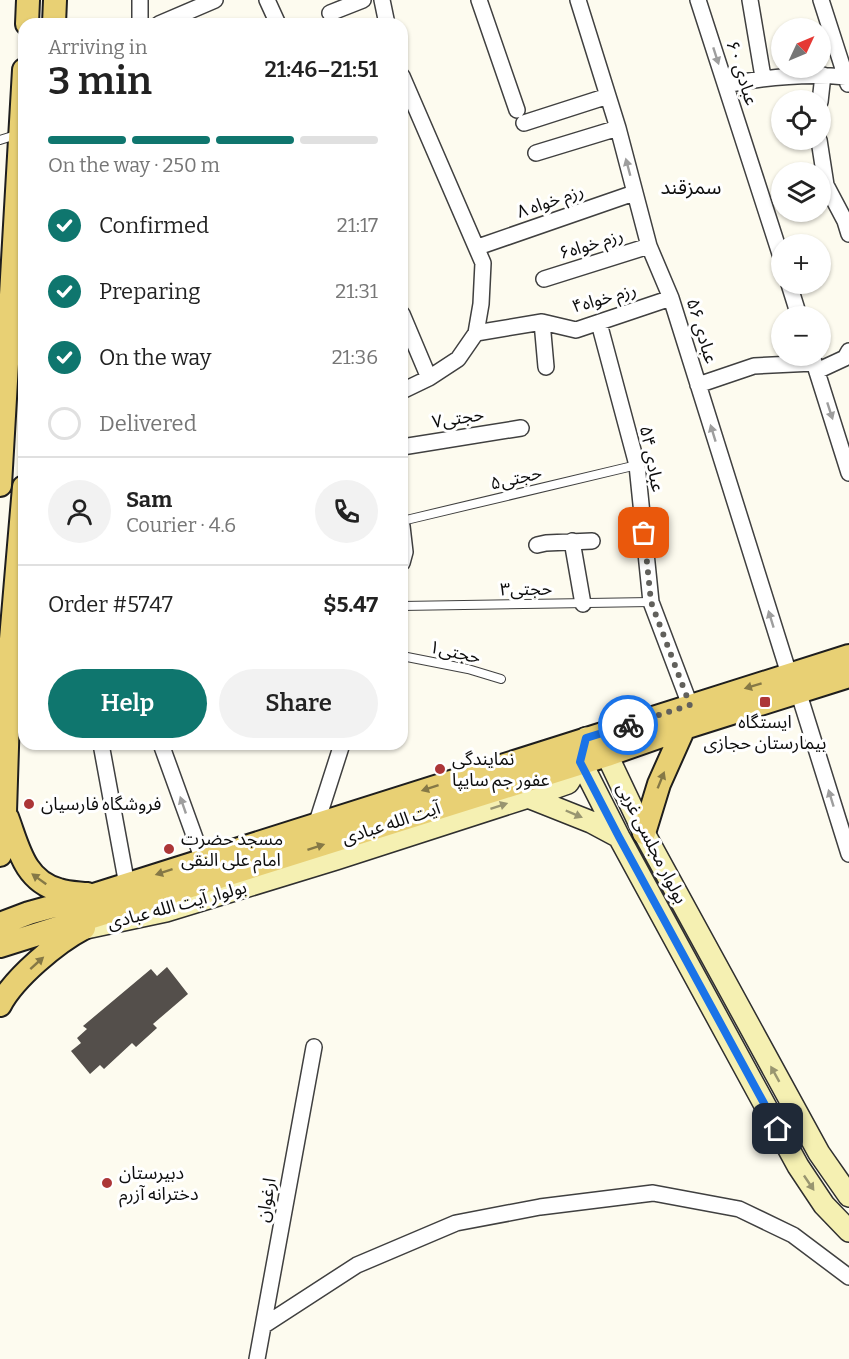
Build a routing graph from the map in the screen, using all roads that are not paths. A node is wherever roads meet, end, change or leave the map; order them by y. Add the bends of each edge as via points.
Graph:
1 (28, 0) edge
2 (140, 0) edge
3 (215, 0) edge
4 (267, 0) edge
5 (363, 0) edge
6 (382, 0) edge
7 (479, 0) edge
8 (578, 0) edge
9 (698, 0) edge
10 (750, 0) edge
11 (821, 0) edge
12 (330, 13) dead end
13 (195, 17) edge
14 (27, 18) edge
15 (140, 18) edge
16 (275, 18) edge
17 (386, 18) edge
18 (843, 47) edge
19 (762, 77) junction
20 (771, 77) edge
21 (831, 77) edge
22 (847, 82) edge
23 (726, 85) junction
24 (408, 90) edge
25 (608, 96) junction
26 (18, 98) edge
27 (618, 128) junction
28 (10, 136) edge
29 (821, 150) edge
30 (536, 153) dead end
31 (634, 193) junction
32 (774, 234) edge
33 (849, 234) edge
34 (649, 246) junction
35 (478, 247) junction
36 (544, 279) dead end
37 (6, 298) edge
38 (671, 298) junction
39 (542, 322) junction
40 (599, 323) junction
41 (408, 328) edge
42 (476, 333) junction
43 (849, 351) edge
44 (831, 360) edge
45 (771, 365) edge
46 (815, 366) edge
47 (546, 367) dead end
48 (429, 378) junction
49 (698, 385) junction
50 (408, 387) edge
51 (521, 428) dead end
52 (408, 446) edge
53 (637, 465) junction
54 (849, 473) edge
55 (0, 485) edge
56 (408, 520) edge
57 (572, 541) junction
58 (592, 541) dead end
59 (537, 545) dead end
60 (651, 602) junction
61 (583, 604) junction
62 (408, 606) edge
63 (18, 627) edge
64 (17, 650) edge
65 (849, 656) edge
66 (408, 657) edge
67 (849, 676) edge
68 (501, 679) dead end
69 (794, 683) junction
70 (690, 705) junction
71 (684, 728) junction
72 (586, 738) junction
73 (102, 750) edge
74 (163, 750) edge
75 (340, 750) edge
76 (607, 755) junction
77 (580, 762) junction
78 (528, 797) junction
79 (5, 812) junction
80 (316, 825) junction
81 (644, 833) junction
82 (619, 837) junction
83 (849, 854) edge
84 (0, 855) edge
85 (202, 860) junction
86 (127, 885) junction
87 (94, 895) junction
88 (125, 908) junction
89 (0, 924) edge
90 (81, 929) junction
91 (0, 947) edge
92 (0, 1005) edge
93 (314, 1047) dead end
94 (849, 1196) edge
95 (849, 1231) edge
96 (849, 1277) edge
97 (263, 1326) junction
98 (257, 1359) edge

1 - 14 main road
2 - 15 street
3 - 13 street
4 - 16 street
5 - 12 street
6 - 17 street
7 - 25 street via 520,116
8 - 25 street, عبادی ۵۶
9 -> 23 street, عبادی ۶۰
10 - 19 street
11 - 18 street
18 - 22 street
19 - 20 street
19 - 23 street
21 - 22 street
23 - 32 street, عبادی ۶۰
24 - 35 street
25 - 27 street, عبادی ۵۶
26 - 28 main road
27 - 30 street
31 -> 27 street, عبادی ۵۶
28 - 37 main road
29 - 33 street via 826,184
31 - 34 street, عبادی ۵۶
31 - 35 street, رزم خواه ۸
34 - 36 street, رزم خواه۶
34 - 38 street, عبادی ۵۶
35 - 42 street via 483,263
37 - 55 main road
38 - 40 street, رزم خواه۴
38 - 49 street, عبادی ۵۶
39 - 40 street, رزم خواه۴ via 576,330
39 - 42 street, رزم خواه۴
39 - 47 street
40 - 53 street, عبادی ۵۴
41 - 48 street
42 - 48 street via 458,359
43 - 44 street via 845,358
45 - 49 street via 754,366
46 -> 54 street
48 - 50 street
69 -> 49 street, عبادی ۵۶
51 - 52 street, حجتی۷
53 - 56 lane, حجتی۵
53 - 60 street, عبادی ۵۴
57 - 58 street
57 - 59 street
57 - 61 street
60 - 61 lane, حجتی۳
60 - 70 street, عبادی ۵۴
61 - 62 lane, حجتی۳
63 - 64 main road
64 - 79 main road
65 - 69 main road, آیت الله عبادی
66 - 68 lane, حجتی۱
67 - 69 main road, آیت الله عبادی
69 -> 70 main road, آیت الله عبادی
69 - 71 main road, آیت الله عبادی
83 -> 69 street, عبادی ۵۶
70 - 72 main road, آیت الله عبادی
71 - 76 main road, آیت الله عبادی
81 -> 71 main road via 659,784
72 - 76 main road, بولوار مجلسی غربی
72 - 77 main road
72 -> 80 main road, آیت الله عبادی
73 - 86 street
85 -> 74 street
75 - 80 street
76 - 77 main road, آیت الله عبادی
76 - 81 main road, بولوار مجلسی غربی
77 - 78 main road, بولوار آیت الله عبادی via 568,783
77 - 82 main road, بولوار مجلسی غربی
88 -> 77 main road, آیت الله عبادی
78 -> 82 main road
90 -> 78 main road, بولوار آیت الله عبادی via 166,911
79 - 84 main road
87 -> 79 main road via 57,890 36,878 25,866
80 - 85 main road, آیت الله عبادی
94 -> 81 main road, بولوار مجلسی غربی via 819,1153
82 -> 95 main road, بولوار مجلسی غربی via 798,1166 824,1205
85 -> 86 main road, آیت الله عبادی
86 - 87 main road, آیت الله عبادی
87 - 89 main road, آیت الله عبادی
88 - 90 main road
88 - 91 main road, آیت الله عبادی
90 - 91 main road, بولوار آیت الله عبادی
92 -> 90 main road via 36,963
93 - 97 street, ارغوان
96 - 97 street via 793,1235 739,1209 653,1193 540,1207 456,1223 357,1265
97 - 98 street, ارغوان

